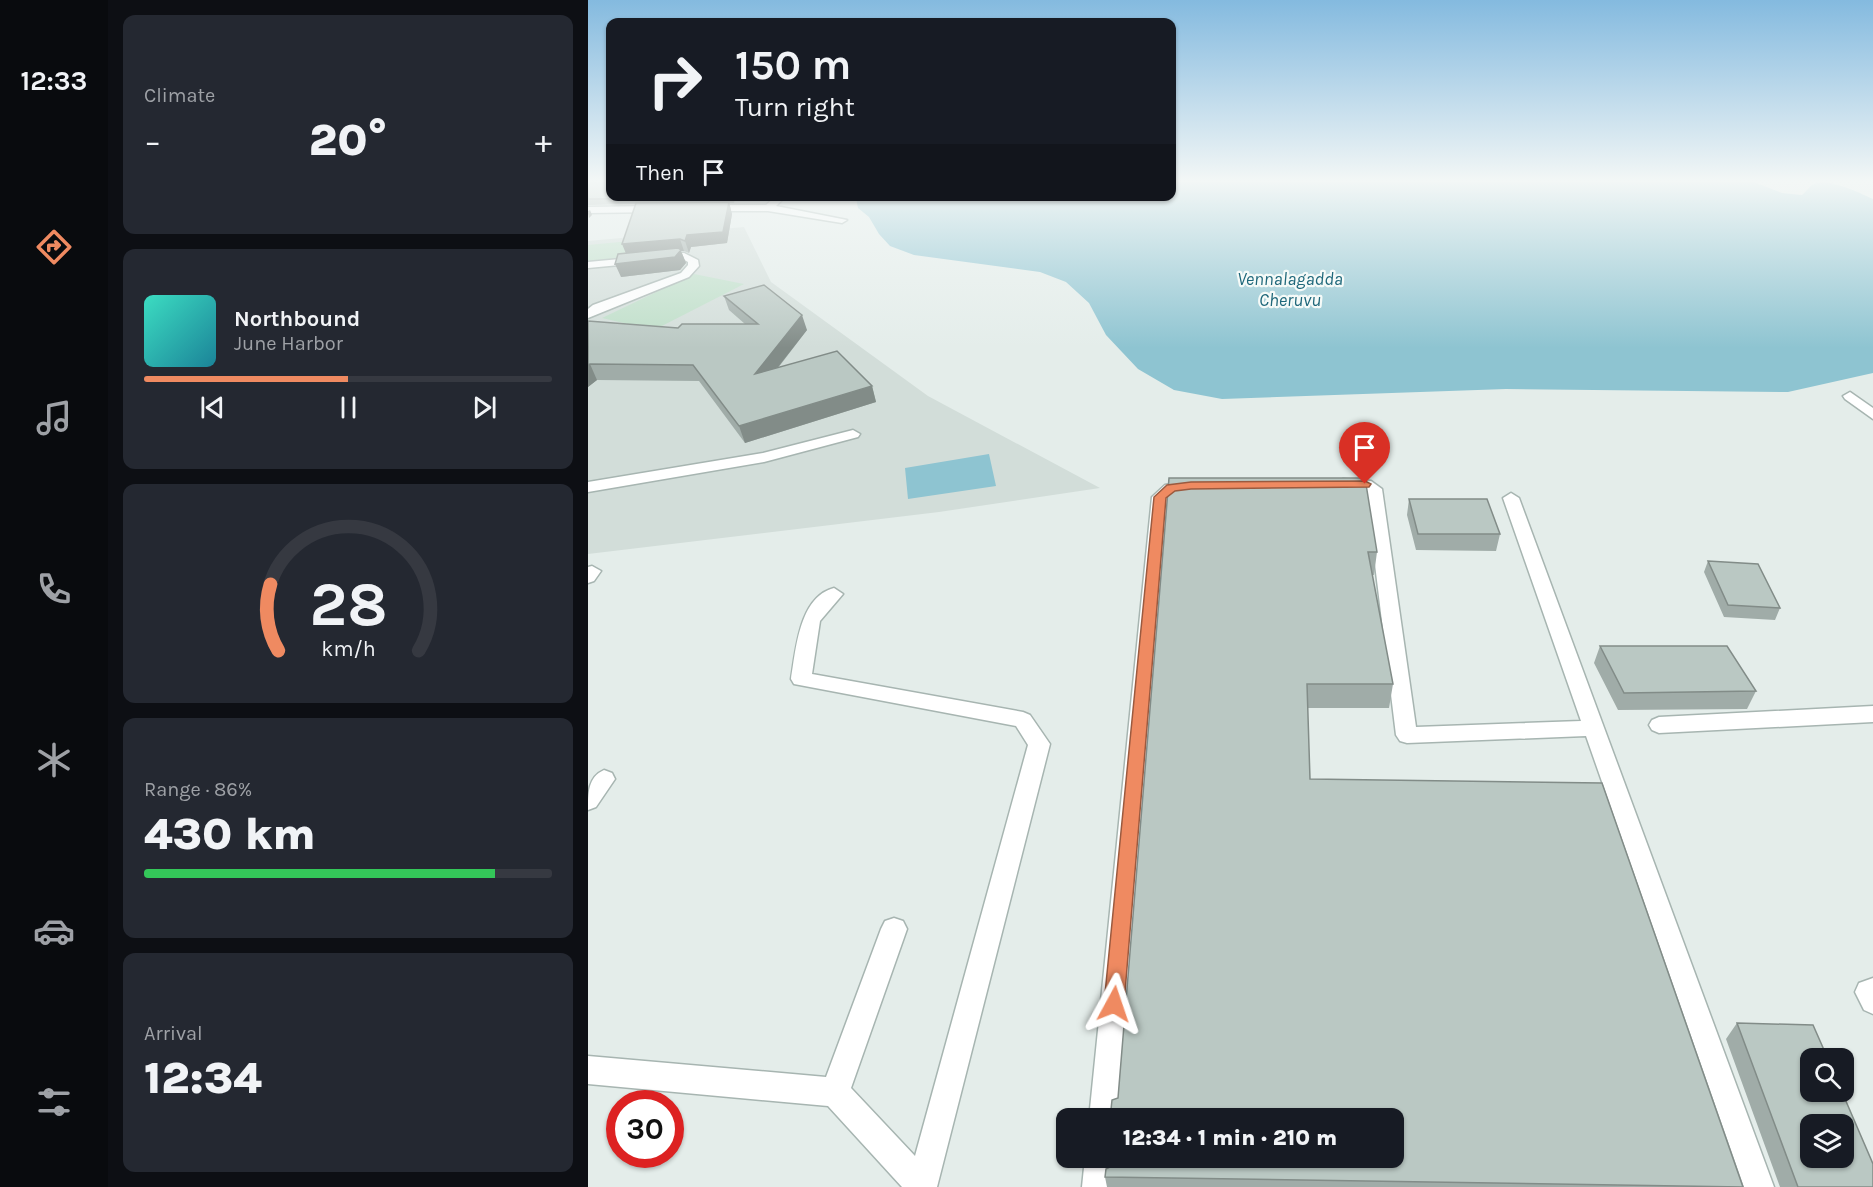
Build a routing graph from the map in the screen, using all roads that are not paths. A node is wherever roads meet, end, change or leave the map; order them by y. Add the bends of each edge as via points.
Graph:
1 (588, 265) edge
2 (588, 314) edge
3 (1850, 396) dead end
4 (1873, 415) edge
5 (853, 434) dead end
6 (1330, 484) edge
7 (1214, 485) edge
8 (588, 487) edge
9 (1511, 498) dead end
10 (834, 594) dead end
11 (1873, 714) edge
12 (1659, 725) dead end
13 (1594, 728) junction
14 (604, 779) dead end
15 (588, 801) edge
16 (894, 929) dead end
17 (1873, 991) edge
18 (1873, 1001) edge
19 (588, 1070) edge
20 (836, 1092) junction
21 (1105, 1108) edge
22 (1099, 1168) edge
23 (922, 1186) edge
24 (1097, 1187) edge
25 (1759, 1187) edge

1 - 2 street via 684,256 693,260 694,266 685,275
3 - 4 street
5 - 8 street via 744,461
6 - 13 street via 1365,484 1374,489 1407,735
7 - 21 street via 1171,488 1160,497
9 - 13 street
10 - 23 street via 811,620 801,679 1023,720 1039,744
11 - 12 street
13 - 25 street
14 - 15 street
16 - 20 street
17 - 18 street via 1868,992
19 - 20 street
20 - 23 street
22 - 24 street

